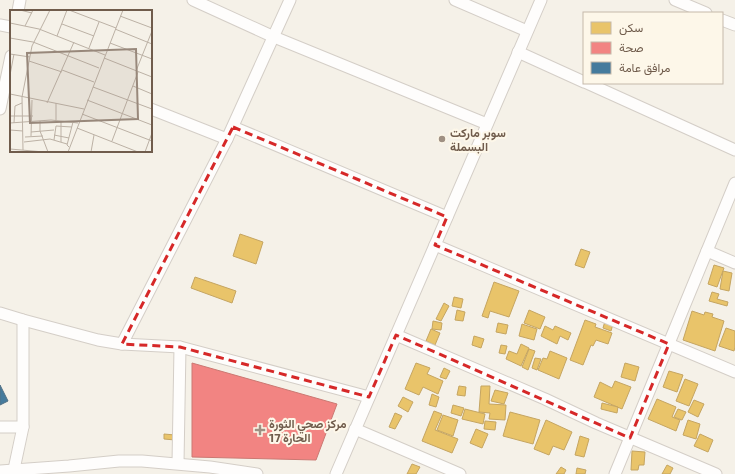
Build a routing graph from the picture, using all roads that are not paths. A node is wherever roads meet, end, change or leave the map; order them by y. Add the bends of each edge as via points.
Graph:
1 (20, 0) edge
2 (193, 0) edge
3 (290, 0) edge
4 (455, 0) edge
5 (541, 0) edge
6 (675, 0) edge
7 (18, 10) edge
8 (704, 12) edge
9 (723, 20) edge
10 (0, 25) edge
11 (735, 25) edge
12 (10, 27) edge
13 (527, 31) junction
14 (274, 37) junction
15 (518, 52) junction
16 (10, 61) edge
17 (583, 82) edge
18 (589, 84) edge
19 (0, 109) edge
20 (152, 109) edge
21 (487, 124) junction
22 (233, 126) junction
23 (228, 139) junction
24 (734, 146) edge
25 (735, 183) edge
26 (447, 217) junction
27 (435, 245) junction
28 (707, 252) junction
29 (735, 263) edge
30 (0, 313) edge
31 (23, 320) junction
32 (396, 335) junction
33 (122, 344) junction
34 (669, 344) junction
35 (180, 347) junction
36 (735, 372) edge
37 (369, 397) junction
38 (0, 427) edge
39 (23, 427) junction
40 (355, 429) junction
41 (630, 438) junction
42 (178, 464) junction
43 (69, 470) edge
44 (210, 470) edge
45 (0, 471) edge
46 (13, 472) edge
47 (257, 474) edge
48 (336, 474) edge
49 (460, 474) edge
50 (615, 474) edge
51 (716, 474) edge

1 - 7 street
2 - 14 street
3 - 14 street
4 - 13 street
5 - 13 street
6 - 8 street
9 - 11 street
10 - 12 street
13 - 15 street
14 - 21 street
14 - 22 street
15 - 17 street
15 - 21 street
16 - 19 street
18 - 24 street
20 - 23 street
21 - 26 street
22 - 23 street
22 - 26 street
23 - 33 street
25 - 28 street
26 - 27 street
27 - 32 street
27 - 34 street
28 - 29 street
28 - 34 street
30 - 31 street
31 - 33 street via 92,339
31 - 39 street
32 - 37 street
32 - 41 street
33 - 35 street
34 - 36 street
34 - 41 street
35 - 37 street
35 - 42 street
37 - 40 street
38 - 39 street
39 - 46 street
40 - 48 street
40 - 49 street
41 - 50 street
41 - 51 street
42 - 43 street via 119,461
42 - 44 street
43 - 46 street
44 - 47 street
45 - 46 street

